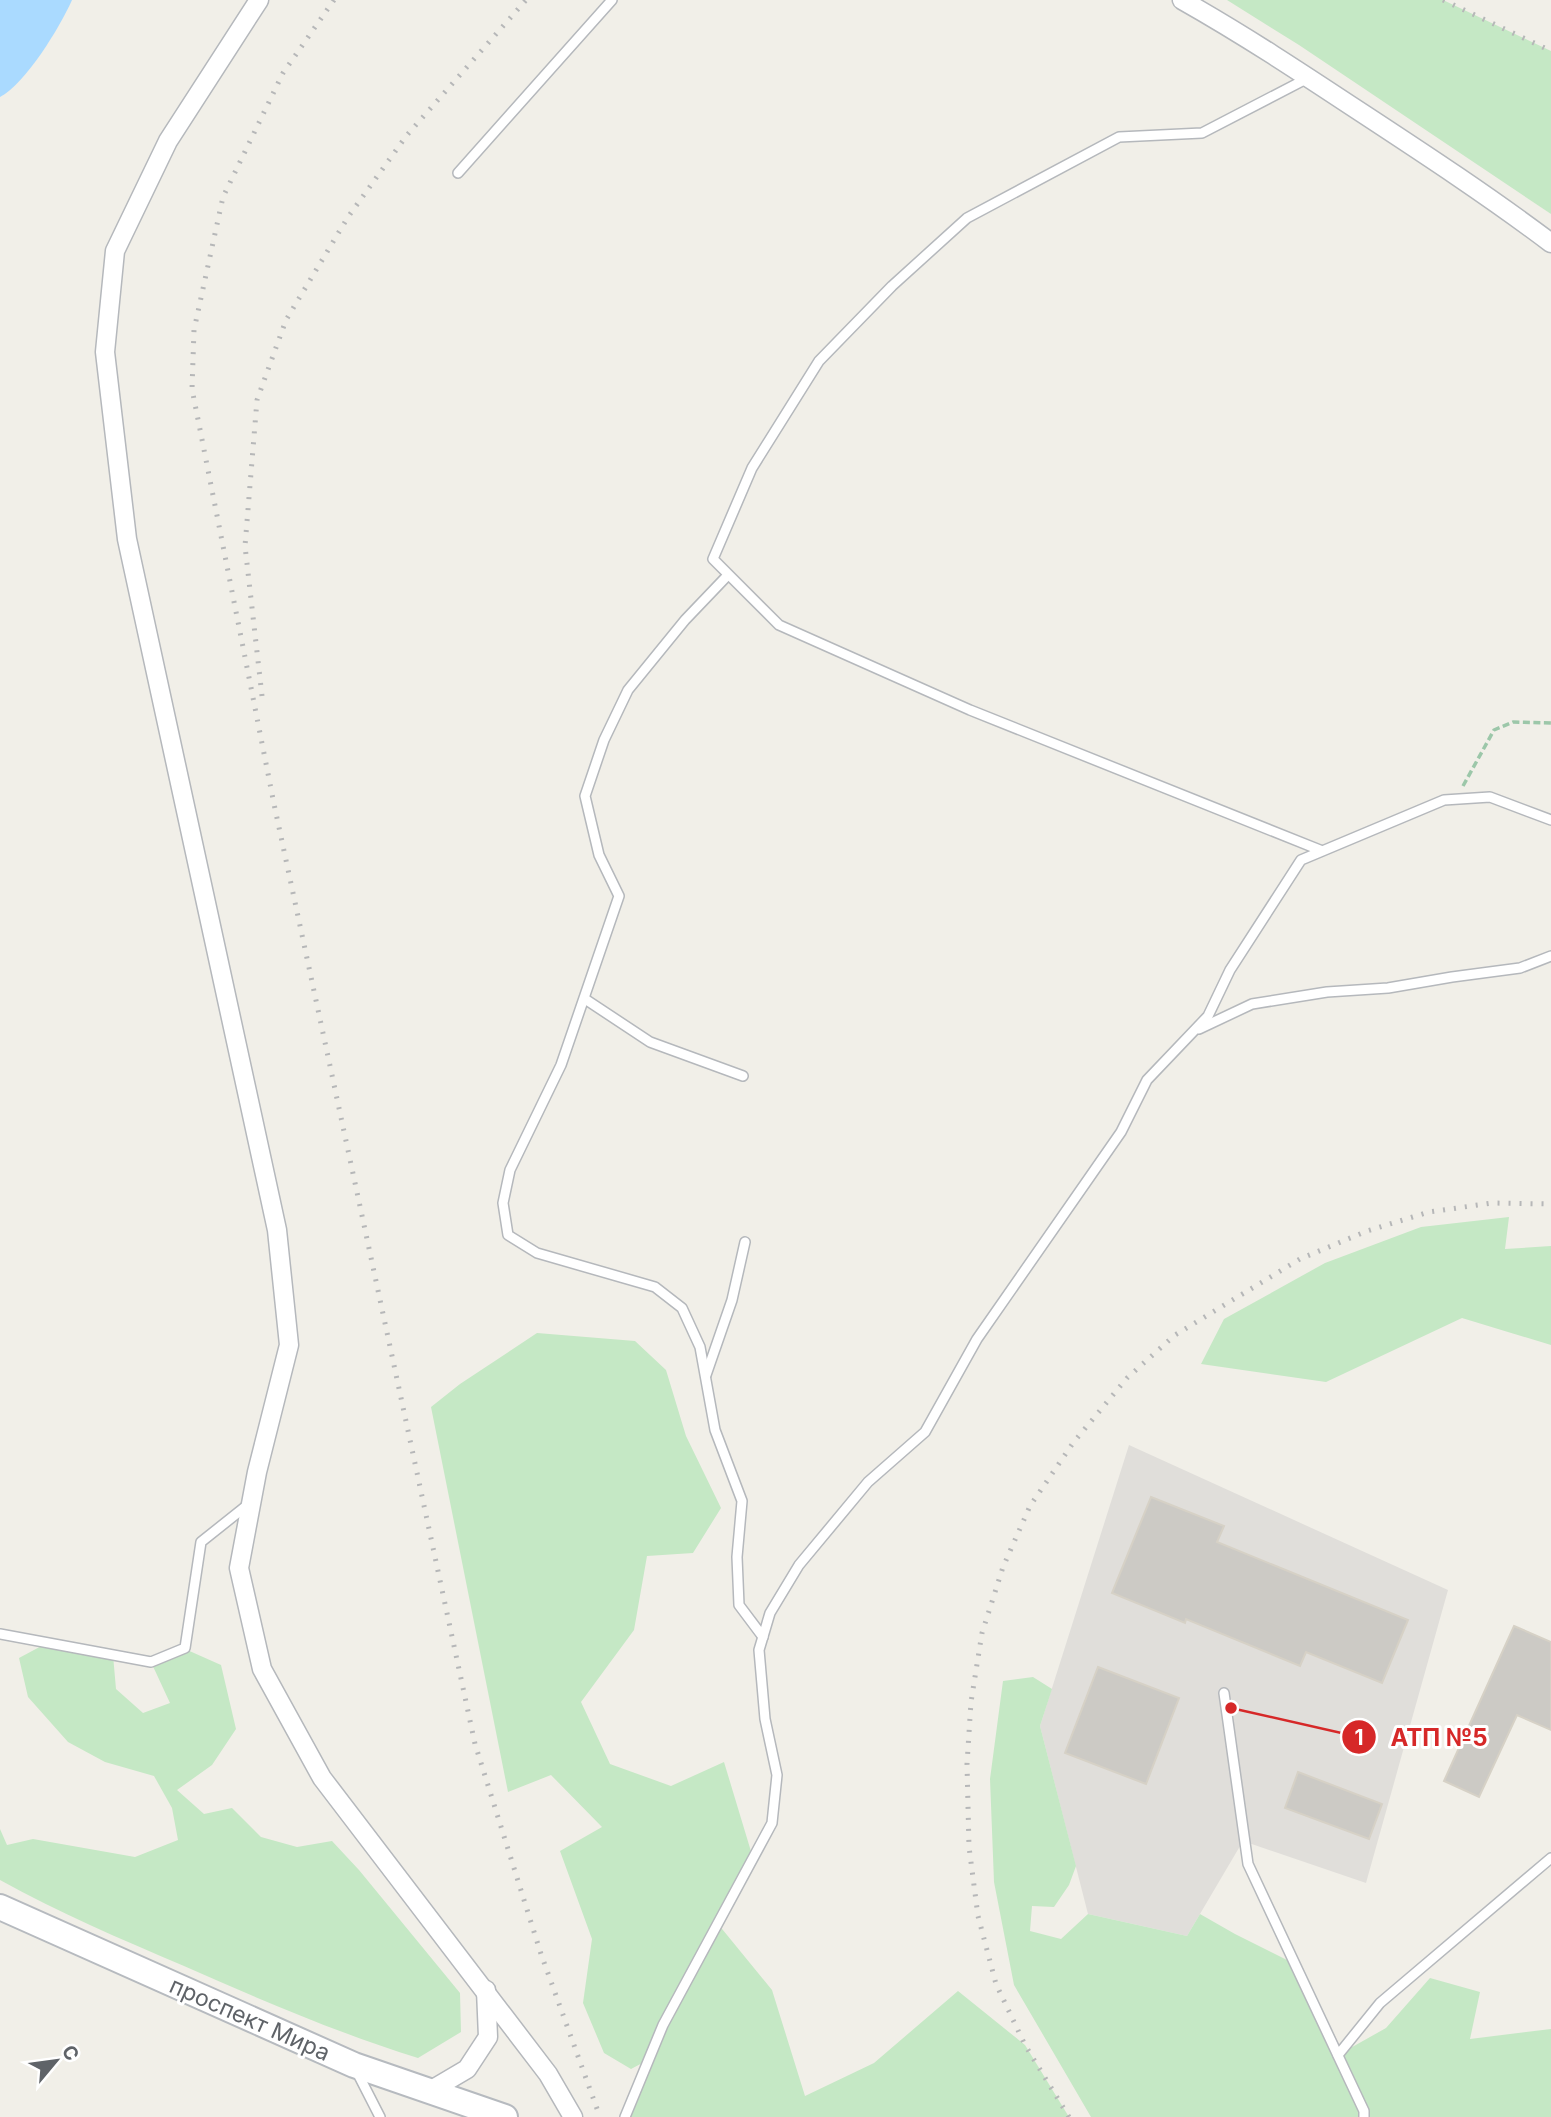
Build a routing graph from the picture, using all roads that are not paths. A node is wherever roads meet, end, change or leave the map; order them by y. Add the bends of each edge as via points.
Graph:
1 (259, 0) edge
2 (612, 0) edge
3 (1182, 0) edge
4 (1309, 78) junction
5 (457, 173) dead end
6 (1551, 243) edge
7 (728, 575) junction
8 (1551, 820) edge
9 (1320, 850) junction
10 (1551, 956) edge
11 (585, 999) junction
12 (1192, 1032) junction
13 (743, 1076) dead end
14 (745, 1242) dead end
15 (705, 1376) junction
16 (252, 1502) junction
17 (0, 1634) edge
18 (763, 1637) junction
19 (1224, 1693) dead end
20 (1551, 1857) edge
21 (0, 1908) edge
22 (486, 1990) junction
23 (1338, 2055) junction
24 (354, 2065) junction
25 (428, 2092) junction
26 (380, 2117) edge
27 (505, 2117) edge
28 (573, 2117) edge
29 (625, 2117) edge
30 (1364, 2117) edge

1 - 16 street via 168,141 115,251 105,352 127,539 277,1230 289,1345
2 - 5 lane
3 - 4 street
4 - 6 street via 1484,192
4 - 7 lane via 1202,133 1119,137 967,218 819,361 752,468 713,559
7 - 9 lane via 779,625 970,710
7 - 11 lane via 628,690 585,796 599,855 620,896
8 - 9 lane via 1490,797 1444,800
9 - 12 lane via 1301,860 1230,970 1208,1016
10 - 12 lane via 1520,968 1252,1004
11 - 13 lane via 650,1042
11 - 15 lane via 561,1065 510,1170 503,1203 508,1235 537,1253 655,1287 682,1308 700,1347
12 - 18 lane via 1147,1080 1121,1132 977,1339 925,1432 868,1482 799,1565 770,1613
14 - 15 lane via 732,1300
15 - 18 lane via 715,1430 742,1502 739,1605
16 - 17 lane via 201,1542 184,1648 151,1662
16 - 22 street via 239,1568 262,1669 322,1778
18 - 29 lane via 759,1650 765,1719 777,1775 772,1823 663,2025
19 - 23 lane via 1248,1864
20 - 23 lane via 1380,2003
21 - 24 main road, проспект Мира
22 - 25 street via 488,2038 467,2069
22 - 28 street via 548,2074
23 - 30 lane
24 - 25 main road, проспект Мира
24 - 26 lane
25 - 27 main road, проспект Мира

